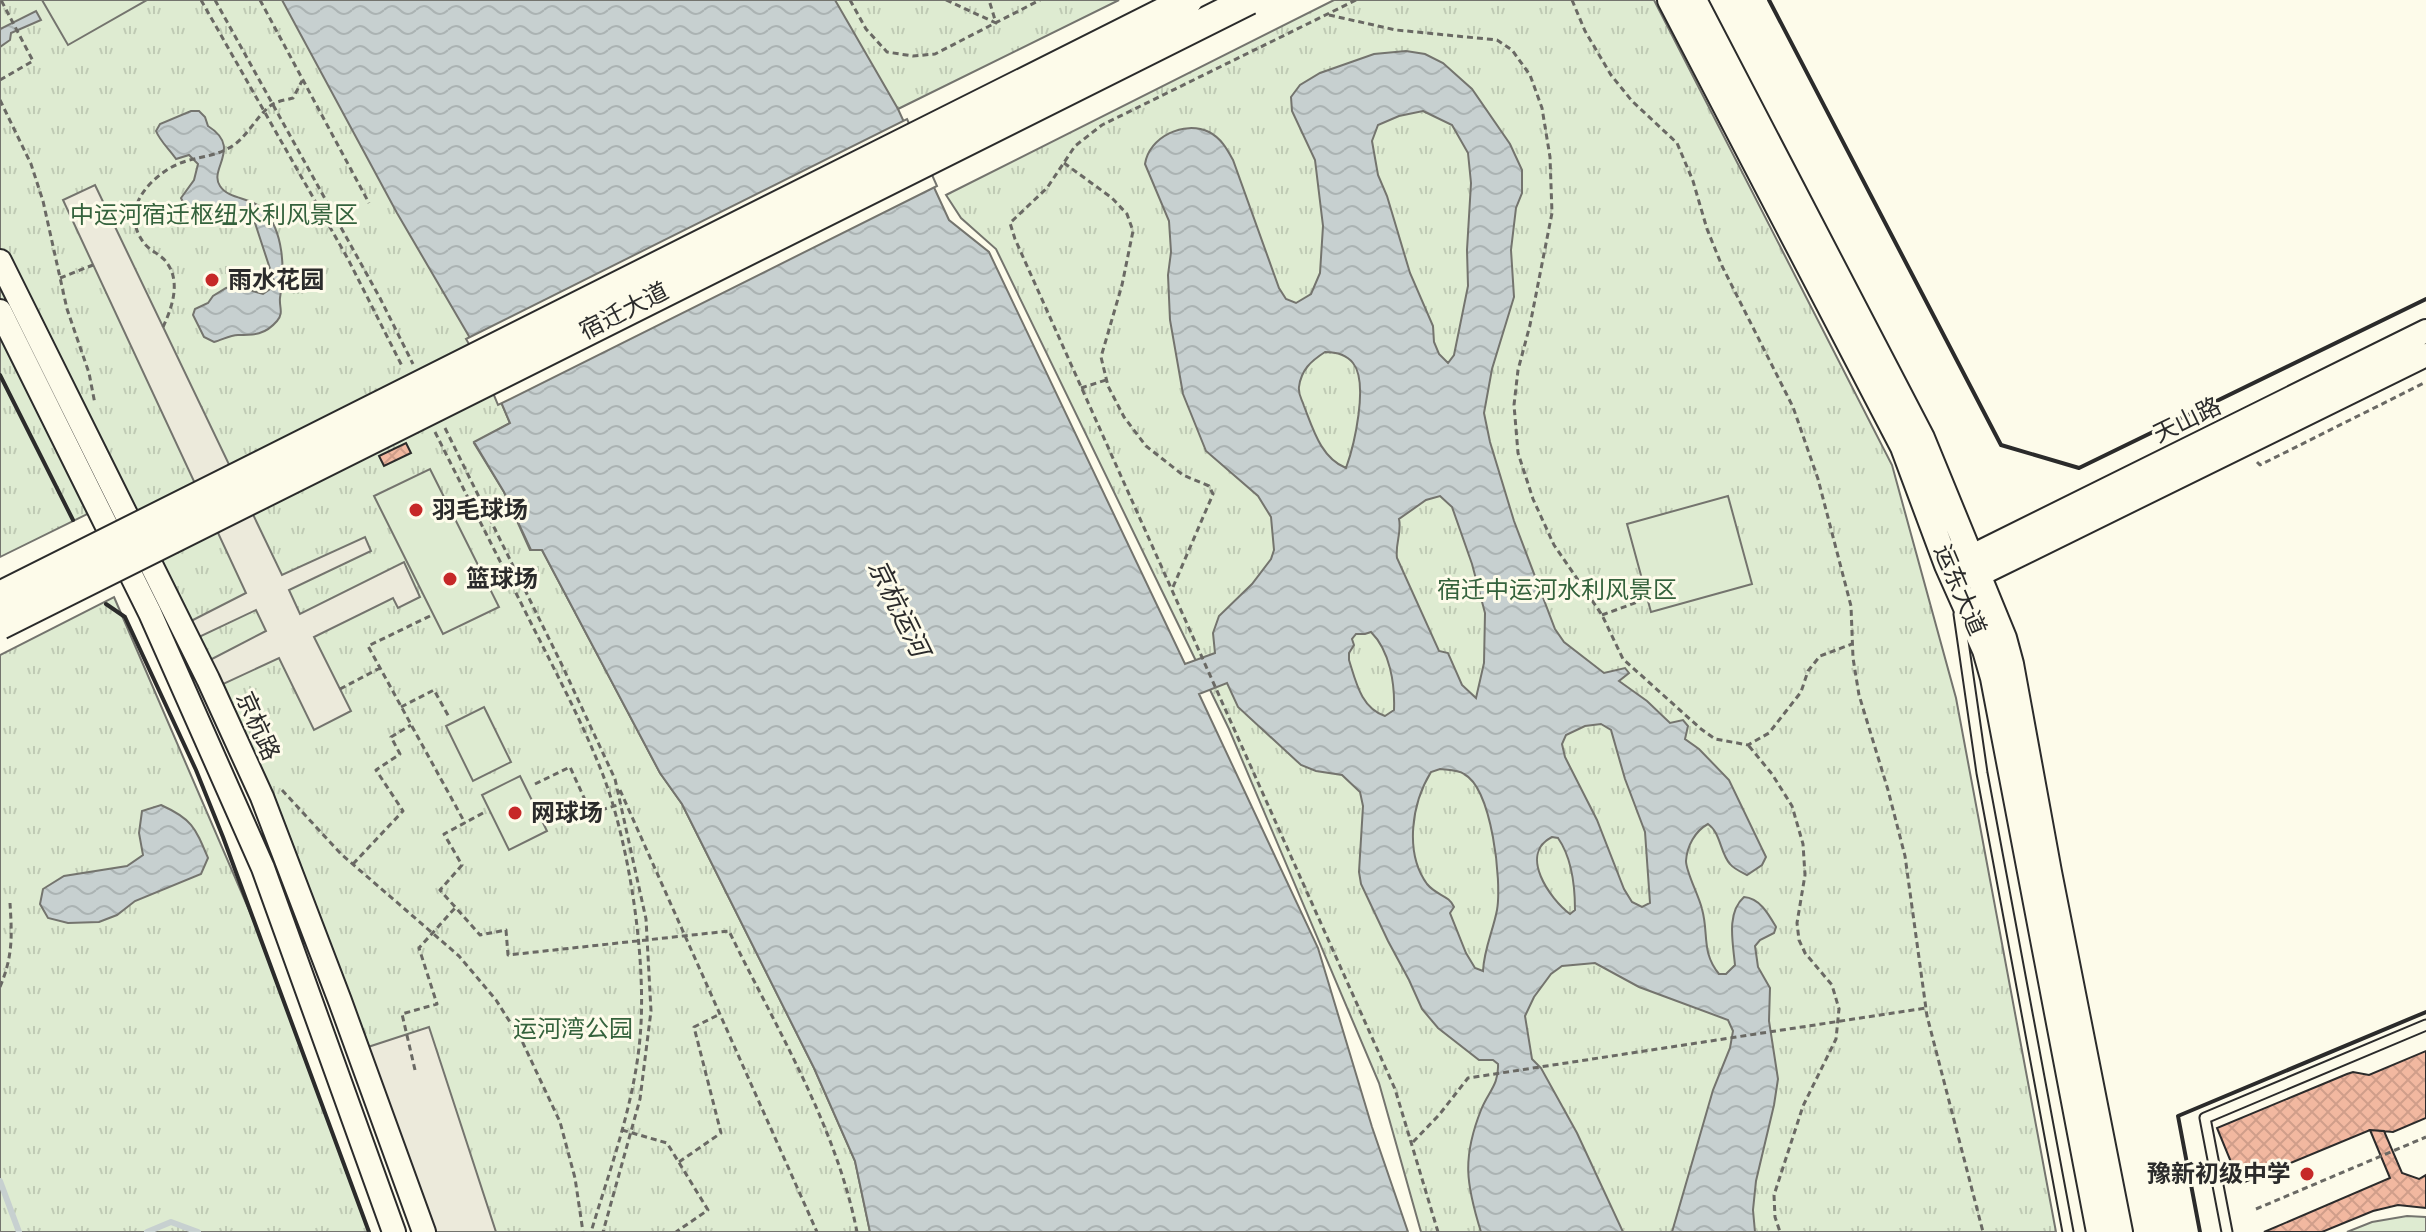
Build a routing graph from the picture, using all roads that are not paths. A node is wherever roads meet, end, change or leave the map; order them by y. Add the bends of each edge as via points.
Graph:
1 (1188, 0) edge
2 (1249, 0) edge
3 (1670, 0) edge
4 (1694, 0) edge
5 (0, 261) edge
6 (0, 311) edge
7 (2426, 331) edge
8 (2426, 355) edge
9 (1976, 566) junction
10 (1954, 579) junction
11 (0, 596) edge
12 (0, 625) edge
13 (2426, 1025) edge
14 (394, 1232) edge
15 (424, 1232) edge
16 (2068, 1232) edge
17 (2099, 1232) edge
18 (2120, 1232) edge
19 (2227, 1232) edge

1 - 11 main road, 宿迁大道, bridge
2 - 12 main road, 宿迁大道, bridge
3 - 10 main road, 运东大道 via 1903,447
4 - 9 main road, 运东大道 via 1922,438
5 - 15 street, 京杭路 via 262,797
6 - 14 street via 169,654 263,868
7 - 9 street, 天山路
8 - 9 street, 天山路 via 2239,448
9 - 18 main road, 运东大道 via 2011,664
10 - 16 lane via 1982,773
10 - 17 main road, 运东大道 via 1993,678
13 - 19 lane via 2205,1118

